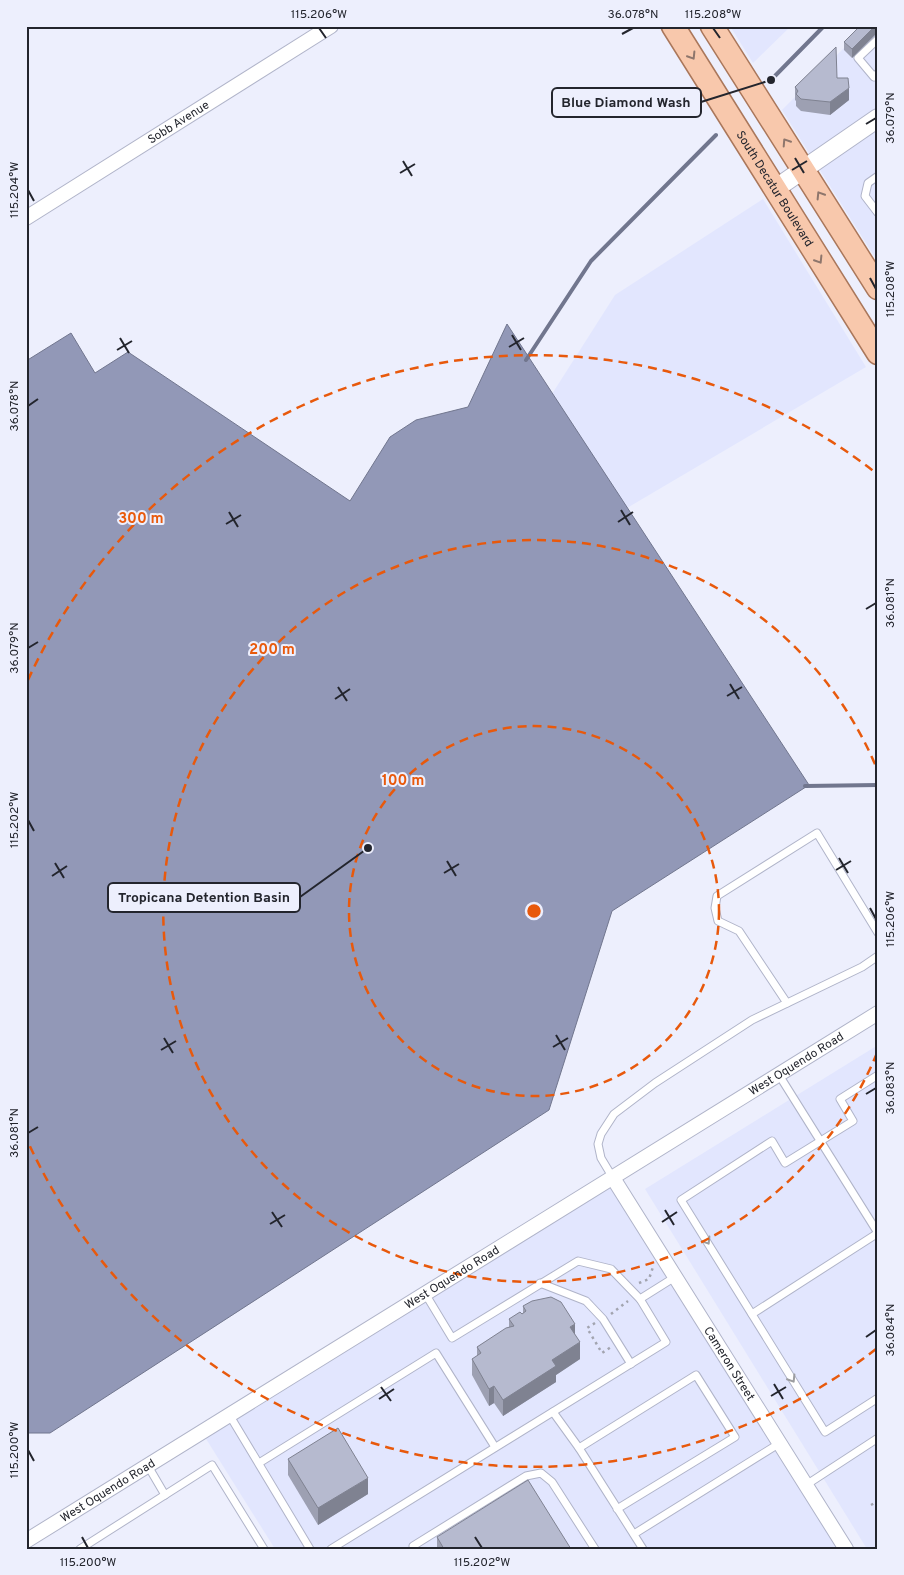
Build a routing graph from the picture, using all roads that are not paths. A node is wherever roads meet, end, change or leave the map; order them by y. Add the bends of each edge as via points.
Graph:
1 (331, 26) edge
2 (673, 26) edge
3 (716, 28) edge
4 (878, 39) edge
5 (878, 73) edge
6 (878, 118) edge
7 (805, 170) junction
8 (878, 176) edge
9 (775, 189) junction
10 (878, 213) edge
11 (26, 218) edge
12 (878, 288) edge
13 (878, 353) edge
14 (878, 932) edge
15 (878, 956) edge
16 (787, 1003) junction
17 (878, 1013) edge
18 (779, 1075) junction
19 (878, 1075) edge
20 (820, 1142) junction
21 (613, 1178) junction
22 (878, 1233) edge
23 (675, 1278) junction
24 (540, 1283) junction
25 (426, 1295) junction
26 (640, 1299) junction
27 (752, 1314) junction
28 (631, 1364) junction
29 (878, 1398) edge
30 (553, 1412) junction
31 (230, 1416) junction
32 (878, 1438) edge
33 (780, 1444) junction
34 (495, 1447) junction
35 (579, 1448) junction
36 (259, 1463) junction
37 (148, 1466) junction
38 (806, 1485) junction
39 (165, 1494) junction
40 (617, 1509) junction
41 (634, 1534) junction
42 (26, 1542) edge
43 (80, 1549) edge
44 (264, 1549) edge
45 (310, 1549) edge
46 (331, 1549) edge
47 (414, 1549) edge
48 (595, 1549) edge
49 (643, 1549) edge
50 (846, 1549) edge

1 - 11 street, Sobb Avenue
2 -> 9 main road, South Decatur Boulevard
7 -> 3 main road
4 - 5 lane via 858,58 874,76
6 - 7 street
7 - 9 street
12 -> 7 main road
8 - 10 lane via 868,183 865,196
9 -> 13 main road, South Decatur Boulevard
14 - 16 lane via 817,833 717,896 718,921 739,931
15 - 16 lane
16 - 21 lane via 744,1025 614,1114 598,1144 601,1158
17 - 18 street, West Oquendo Road
18 - 20 lane
18 - 21 street, West Oquendo Road
19 - 20 lane via 840,1099 853,1121
20 - 22 lane
20 -> 27 lane via 785,1163 772,1141 681,1200
21 - 23 street, Cameron Street
21 - 25 street, West Oquendo Road
22 - 27 lane
23 - 26 lane
23 - 33 street, Cameron Street
24 - 25 lane via 452,1338
24 - 26 lane via 578,1261 610,1269
24 - 28 lane via 586,1301 603,1319
25 - 31 street, West Oquendo Road
26 - 28 lane via 666,1342
27 -> 29 lane via 826,1432
28 - 30 lane
30 - 34 lane
30 - 35 lane
31 - 36 lane
31 - 37 street, West Oquendo Road
32 - 38 lane
33 - 38 street, Cameron Street
33 - 41 lane
34 - 36 lane via 436,1353
34 - 46 lane
35 - 40 lane
35 - 40 lane via 696,1375 735,1437
36 - 45 lane
37 - 39 lane
37 - 42 street, West Oquendo Road
38 - 50 street, Cameron Street
39 - 43 lane
39 - 44 lane via 212,1465
40 - 41 lane
41 - 49 lane
47 - 48 lane via 413,1546 526,1476 541,1473 552,1482

